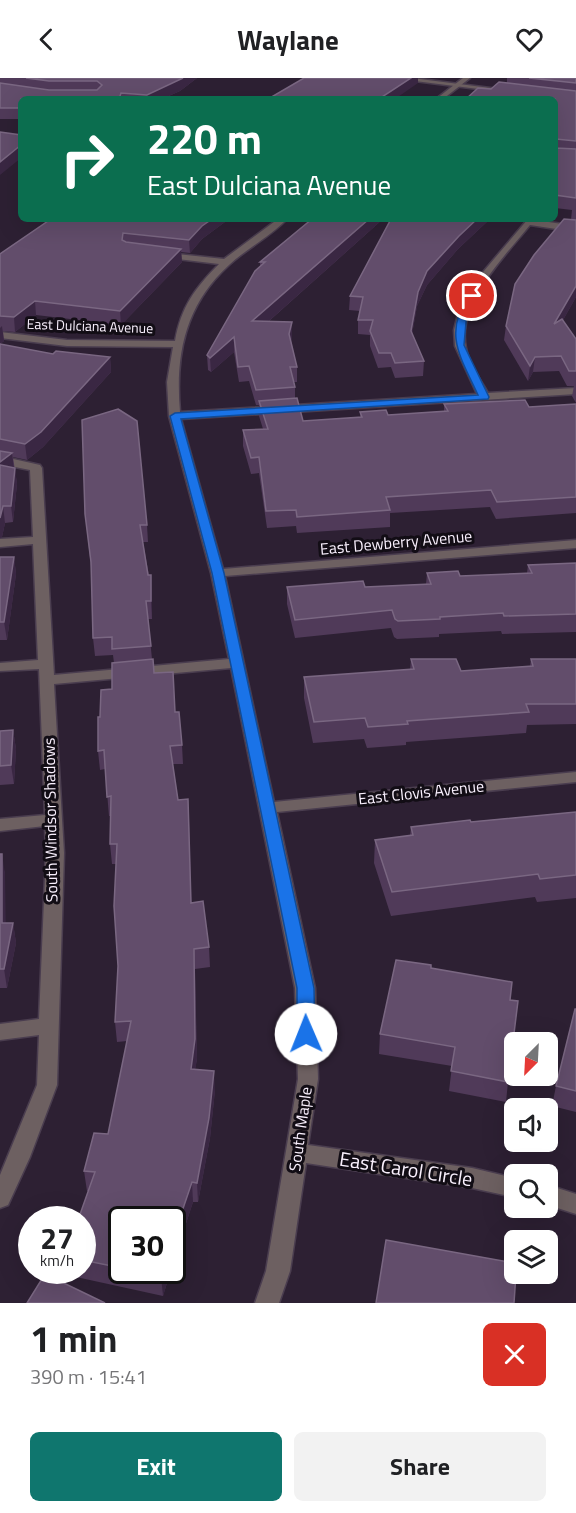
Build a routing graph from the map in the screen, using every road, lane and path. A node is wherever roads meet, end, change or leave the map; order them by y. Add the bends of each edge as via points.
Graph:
1 (394, 78) edge
2 (467, 78) edge
3 (458, 85) junction
4 (517, 92) edge
5 (443, 96) edge
6 (279, 222) edge
7 (576, 229) edge
8 (150, 252) edge
9 (226, 262) junction
10 (0, 335) edge
11 (179, 344) junction
12 (576, 391) edge
13 (484, 397) junction
14 (175, 416) junction
15 (0, 460) edge
16 (39, 540) junction
17 (0, 543) edge
18 (576, 544) edge
19 (218, 573) junction
20 (235, 663) junction
21 (0, 668) edge
22 (46, 672) junction
23 (576, 777) edge
24 (266, 808) junction
25 (53, 819) junction
26 (0, 825) edge
27 (49, 1026) junction
28 (0, 1032) edge
29 (298, 1153) junction
30 (504, 1186) edge
31 (0, 1198) edge
32 (558, 1198) edge
33 (576, 1204) edge
34 (267, 1303) edge

1 - 3 street
2 - 3 street
3 - 4 street
3 - 5 street
6 - 9 street, South Maple
7 - 13 street via 528,222 463,311 460,345
8 - 9 street
9 - 11 street, South Maple via 201,288 184,318
10 - 11 street, East Dulciana Avenue via 72,344
11 - 14 street, South Maple via 172,382
12 - 13 street
13 - 14 street
14 - 19 street, South Maple
15 - 16 street, South Windsor Shadows via 36,468
16 - 17 street
16 - 22 street, South Windsor Shadows
18 - 19 street, East Dewberry Avenue
19 - 20 street, South Maple
20 - 22 street
20 - 24 street, South Maple
21 - 22 street
22 - 25 street, South Windsor Shadows
23 - 24 street, East Clovis Avenue
24 - 29 street, South Maple via 305,988 308,1079
25 - 26 street
25 - 27 street, South Windsor Shadows
27 - 28 street
27 - 31 street, South Windsor Shadows via 47,1085
29 - 30 street, East Carol Circle
29 - 34 street, South Maple via 278,1271
32 - 33 street

